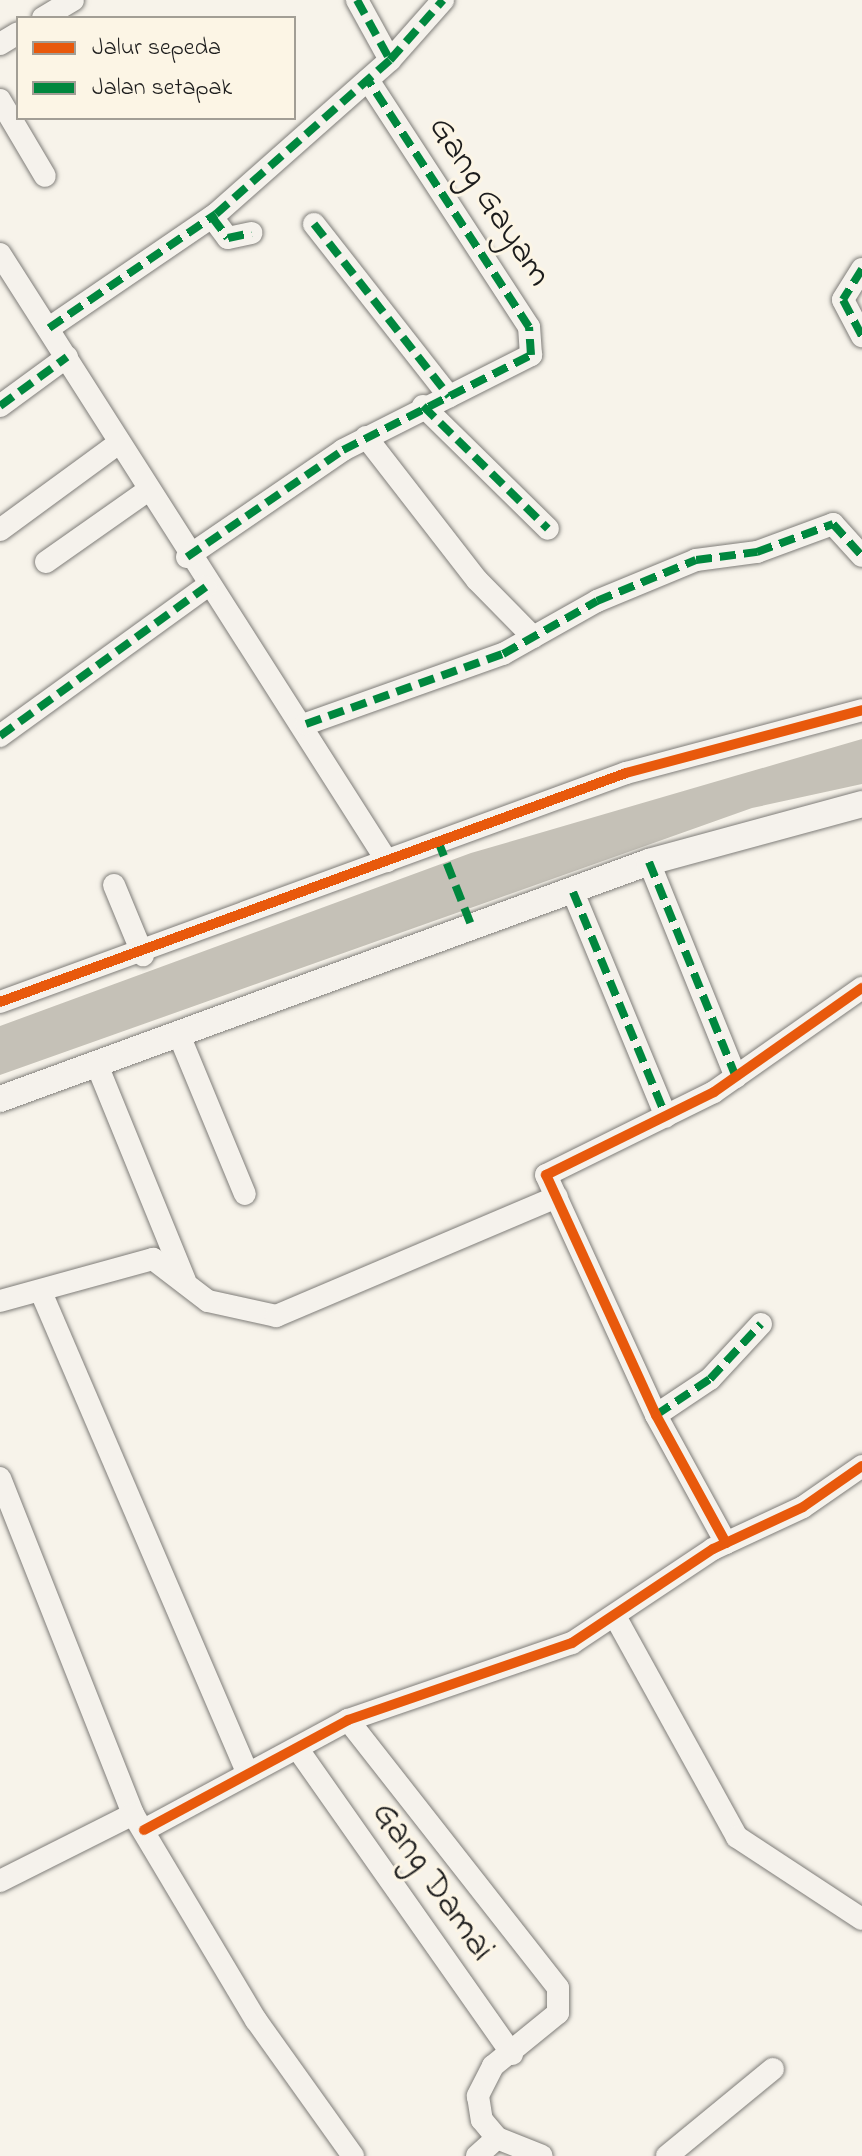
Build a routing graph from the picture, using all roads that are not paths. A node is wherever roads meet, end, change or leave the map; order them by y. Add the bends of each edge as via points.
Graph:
1 (73, 0) edge
2 (357, 0) edge
3 (443, 0) edge
4 (46, 16) edge
5 (390, 60) junction
6 (368, 80) junction
7 (0, 100) edge
8 (45, 176) dead end
9 (212, 217) junction
10 (314, 224) dead end
11 (251, 233) dead end
12 (0, 254) edge
13 (862, 269) edge
14 (49, 328) junction
15 (862, 336) edge
16 (67, 357) junction
17 (449, 396) junction
18 (0, 406) edge
19 (423, 406) junction
20 (366, 437) junction
21 (119, 443) junction
22 (147, 491) junction
23 (548, 529) dead end
24 (0, 530) edge
25 (862, 556) edge
26 (187, 557) junction
27 (46, 562) dead end
28 (206, 587) junction
29 (533, 637) junction
30 (862, 710) edge
31 (306, 724) junction
32 (0, 736) edge
33 (862, 804) edge
34 (387, 861) junction
35 (649, 862) junction
36 (114, 885) dead end
37 (573, 892) junction
38 (143, 955) junction
39 (862, 988) edge
40 (0, 1002) edge
41 (179, 1035) junction
42 (97, 1065) junction
43 (736, 1077) junction
44 (0, 1099) edge
45 (666, 1117) junction
46 (245, 1194) dead end
47 (557, 1197) junction
48 (189, 1289) junction
49 (41, 1292) junction
50 (0, 1301) edge
51 (761, 1324) dead end
52 (656, 1415) junction
53 (862, 1466) edge
54 (0, 1478) edge
55 (726, 1543) junction
56 (616, 1618) junction
57 (348, 1720) junction
58 (297, 1748) junction
59 (247, 1772) junction
60 (138, 1822) junction
61 (0, 1881) edge
62 (862, 1919) edge
63 (512, 2054) junction
64 (773, 2069) dead end
65 (497, 2138) junction
66 (353, 2156) edge
67 (477, 2156) edge
68 (542, 2156) edge
69 (667, 2156) edge

1 - 4 street
2 - 5 street
3 - 5 street
5 - 6 street
6 - 9 street
6 - 17 street, Gang Gayam via 536,341 522,364
7 - 8 street
9 - 11 street via 228,238
9 - 14 street
10 - 17 street
12 - 14 street
13 - 15 street via 843,300
14 - 16 street
16 - 18 street
16 - 21 street
17 - 19 street
19 - 20 street
19 - 23 street
20 - 26 street
20 - 29 street via 477,580
21 - 22 street
21 - 24 street
22 - 26 street
22 - 27 street
25 - 29 street via 833,524 757,552 696,560
26 - 28 street
28 - 31 street
28 - 32 street
29 - 31 street
30 - 34 street via 701,749
31 - 34 street
33 - 35 main road
34 - 38 street
35 - 37 main road
35 - 43 street
36 - 38 street
37 - 41 main road
37 - 45 street
38 - 40 street
39 - 43 street
41 - 42 main road
41 - 46 street
42 - 44 main road
42 - 48 street
43 - 45 street
45 - 47 street via 546,1175
47 - 48 street via 295,1312 246,1315
47 - 52 street
48 - 49 street via 153,1259 140,1259
49 - 50 street
49 - 59 street
51 - 52 street via 710,1379
52 - 55 street
53 - 55 street via 803,1507
54 - 60 street
55 - 56 street
56 - 57 street via 572,1643
56 - 62 street via 737,1837
57 - 58 street
57 - 63 street via 558,1988 558,2013
58 - 59 street
58 - 63 street, Gang Damai
59 - 60 street
60 - 61 street
60 - 66 street via 256,2020
63 - 65 street via 493,2066 478,2096 482,2120
64 - 69 street
65 - 67 street
65 - 68 street

